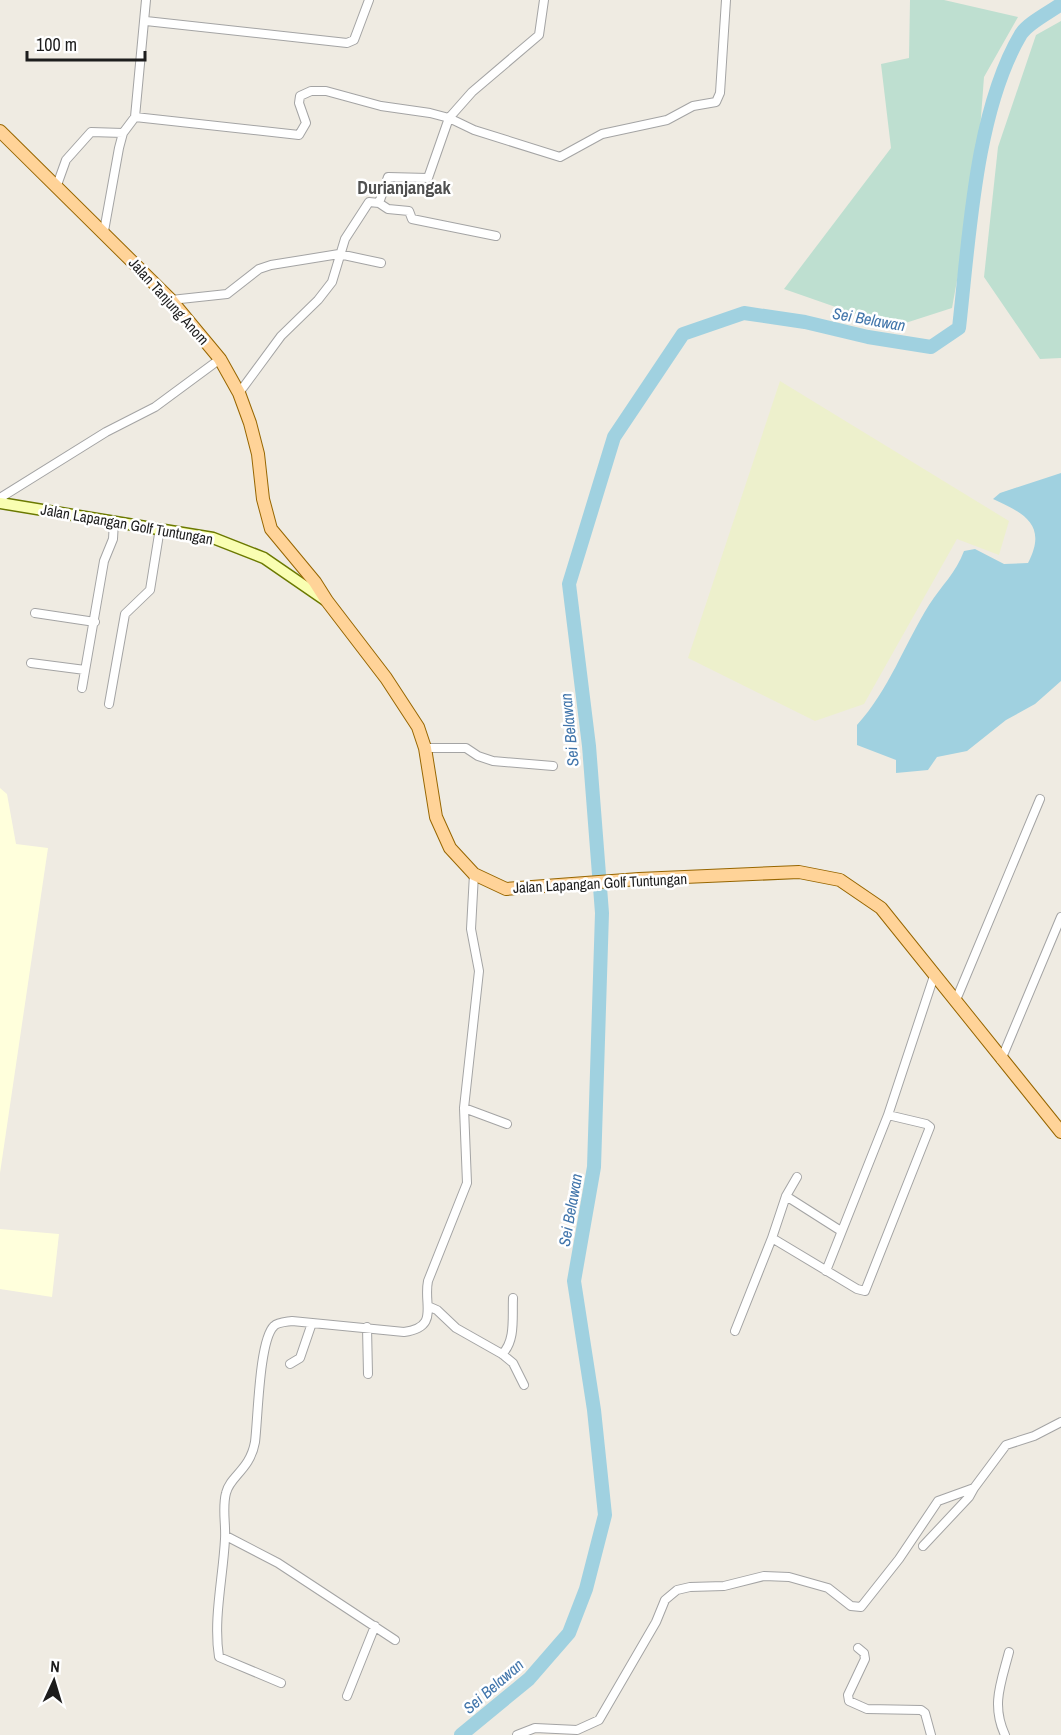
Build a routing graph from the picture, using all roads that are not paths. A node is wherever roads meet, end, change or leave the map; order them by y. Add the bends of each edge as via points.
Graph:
1 (147, 0) edge
2 (369, 0) edge
3 (544, 0) edge
4 (726, 0) edge
5 (146, 21) junction
6 (135, 117) junction
7 (449, 118) junction
8 (0, 131) edge
9 (123, 133) junction
10 (57, 185) junction
11 (379, 202) junction
12 (104, 231) junction
13 (496, 236) dead end
14 (339, 255) junction
15 (381, 263) dead end
16 (171, 300) junction
17 (220, 359) junction
18 (239, 393) junction
19 (0, 498) edge
20 (0, 503) edge
21 (114, 521) junction
22 (160, 528) junction
23 (327, 601) junction
24 (35, 612) dead end
25 (95, 622) junction
26 (31, 663) dead end
27 (85, 670) junction
28 (82, 688) dead end
29 (109, 704) dead end
30 (425, 748) junction
31 (553, 766) dead end
32 (1040, 799) dead end
33 (474, 874) junction
34 (1061, 917) edge
35 (935, 973) junction
36 (956, 1000) junction
37 (1001, 1060) junction
38 (464, 1108) junction
39 (888, 1115) junction
40 (507, 1124) dead end
41 (1061, 1132) edge
42 (797, 1177) dead end
43 (786, 1196) junction
44 (841, 1231) junction
45 (772, 1239) junction
46 (826, 1271) junction
47 (513, 1298) dead end
48 (430, 1307) junction
49 (312, 1323) junction
50 (367, 1328) junction
51 (735, 1331) dead end
52 (502, 1354) junction
53 (290, 1364) dead end
54 (368, 1374) dead end
55 (524, 1385) dead end
56 (1061, 1422) edge
57 (974, 1488) junction
58 (226, 1536) junction
59 (923, 1546) dead end
60 (375, 1626) junction
61 (395, 1640) dead end
62 (858, 1648) dead end
63 (1009, 1652) dead end
64 (281, 1683) dead end
65 (347, 1696) dead end
66 (517, 1735) edge
67 (931, 1735) edge
68 (1005, 1735) edge

1 - 5 street
2 - 5 street via 354,40 347,43
3 - 7 street via 539,35 472,92
4 - 7 street via 720,93 716,102 693,106 667,120 602,134 560,157 474,130
5 - 6 street
6 - 7 street via 299,135 306,123 299,99 302,94 326,91
6 - 9 street
7 - 11 street via 428,178 388,177
8 - 10 main road, Jalan Tanjung Anom
9 - 10 street via 91,132 66,160
9 - 12 street
10 - 12 main road, Jalan Tanjung Anom
11 - 13 street via 388,209 410,211 412,219
11 - 14 street via 366,205
12 - 16 main road, Jalan Tanjung Anom
14 - 15 street
14 - 16 street via 259,269 226,294
14 - 18 street via 332,282 281,336
16 - 17 main road, Jalan Tanjung Anom
17 - 18 main road, Jalan Tanjung Anom
17 - 19 street via 155,406
18 - 23 main road, Jalan Tanjung Anom via 256,442 271,529
20 - 21 street, Jalan Lapangan Golf Tuntungan
21 - 22 street, Jalan Lapangan Golf Tuntungan
21 - 25 street
22 - 23 street, Jalan Lapangan Golf Tuntungan via 237,546 280,567
22 - 29 street via 150,590 125,614
23 - 30 main road, Jalan Lapangan Golf Tuntungan via 413,718
24 - 25 street
25 - 27 street
26 - 27 street
27 - 28 street
30 - 31 street via 468,748 493,760
30 - 33 main road, Jalan Lapangan Golf Tuntungan via 439,826 450,848
32 - 36 street
33 - 35 main road, Jalan Lapangan Golf Tuntungan via 506,889 799,872 840,880 881,908
33 - 38 street via 471,929 479,971
34 - 37 street
35 - 36 main road, Jalan Lapangan Golf Tuntungan
35 - 39 street
36 - 37 main road, Jalan Lapangan Golf Tuntungan
37 - 41 main road, Jalan Lapangan Golf Tuntungan
38 - 40 street
38 - 48 street via 466,1189 428,1281
39 - 44 street
39 - 46 street via 930,1127 871,1280 862,1291
42 - 43 street
43 - 44 street
43 - 45 street
44 - 46 street
45 - 46 street
45 - 51 street
47 - 52 street via 511,1339
48 - 50 street via 426,1322 414,1331
48 - 52 street via 456,1328
49 - 50 street
49 - 53 street via 300,1358
49 - 58 street via 277,1323 268,1337 250,1462 226,1491
50 - 54 street
52 - 55 street via 513,1364
56 - 57 street via 1006,1445
57 - 59 street
57 - 66 street via 938,1501 861,1606 851,1606 828,1588 789,1577 764,1576 672,1593 599,1720 577,1730 534,1728
58 - 60 street via 278,1563
58 - 64 street via 215,1628 219,1657
60 - 61 street
60 - 65 street
62 - 67 street via 866,1659 848,1695 849,1701 867,1709 923,1711
63 - 68 street via 996,1704

